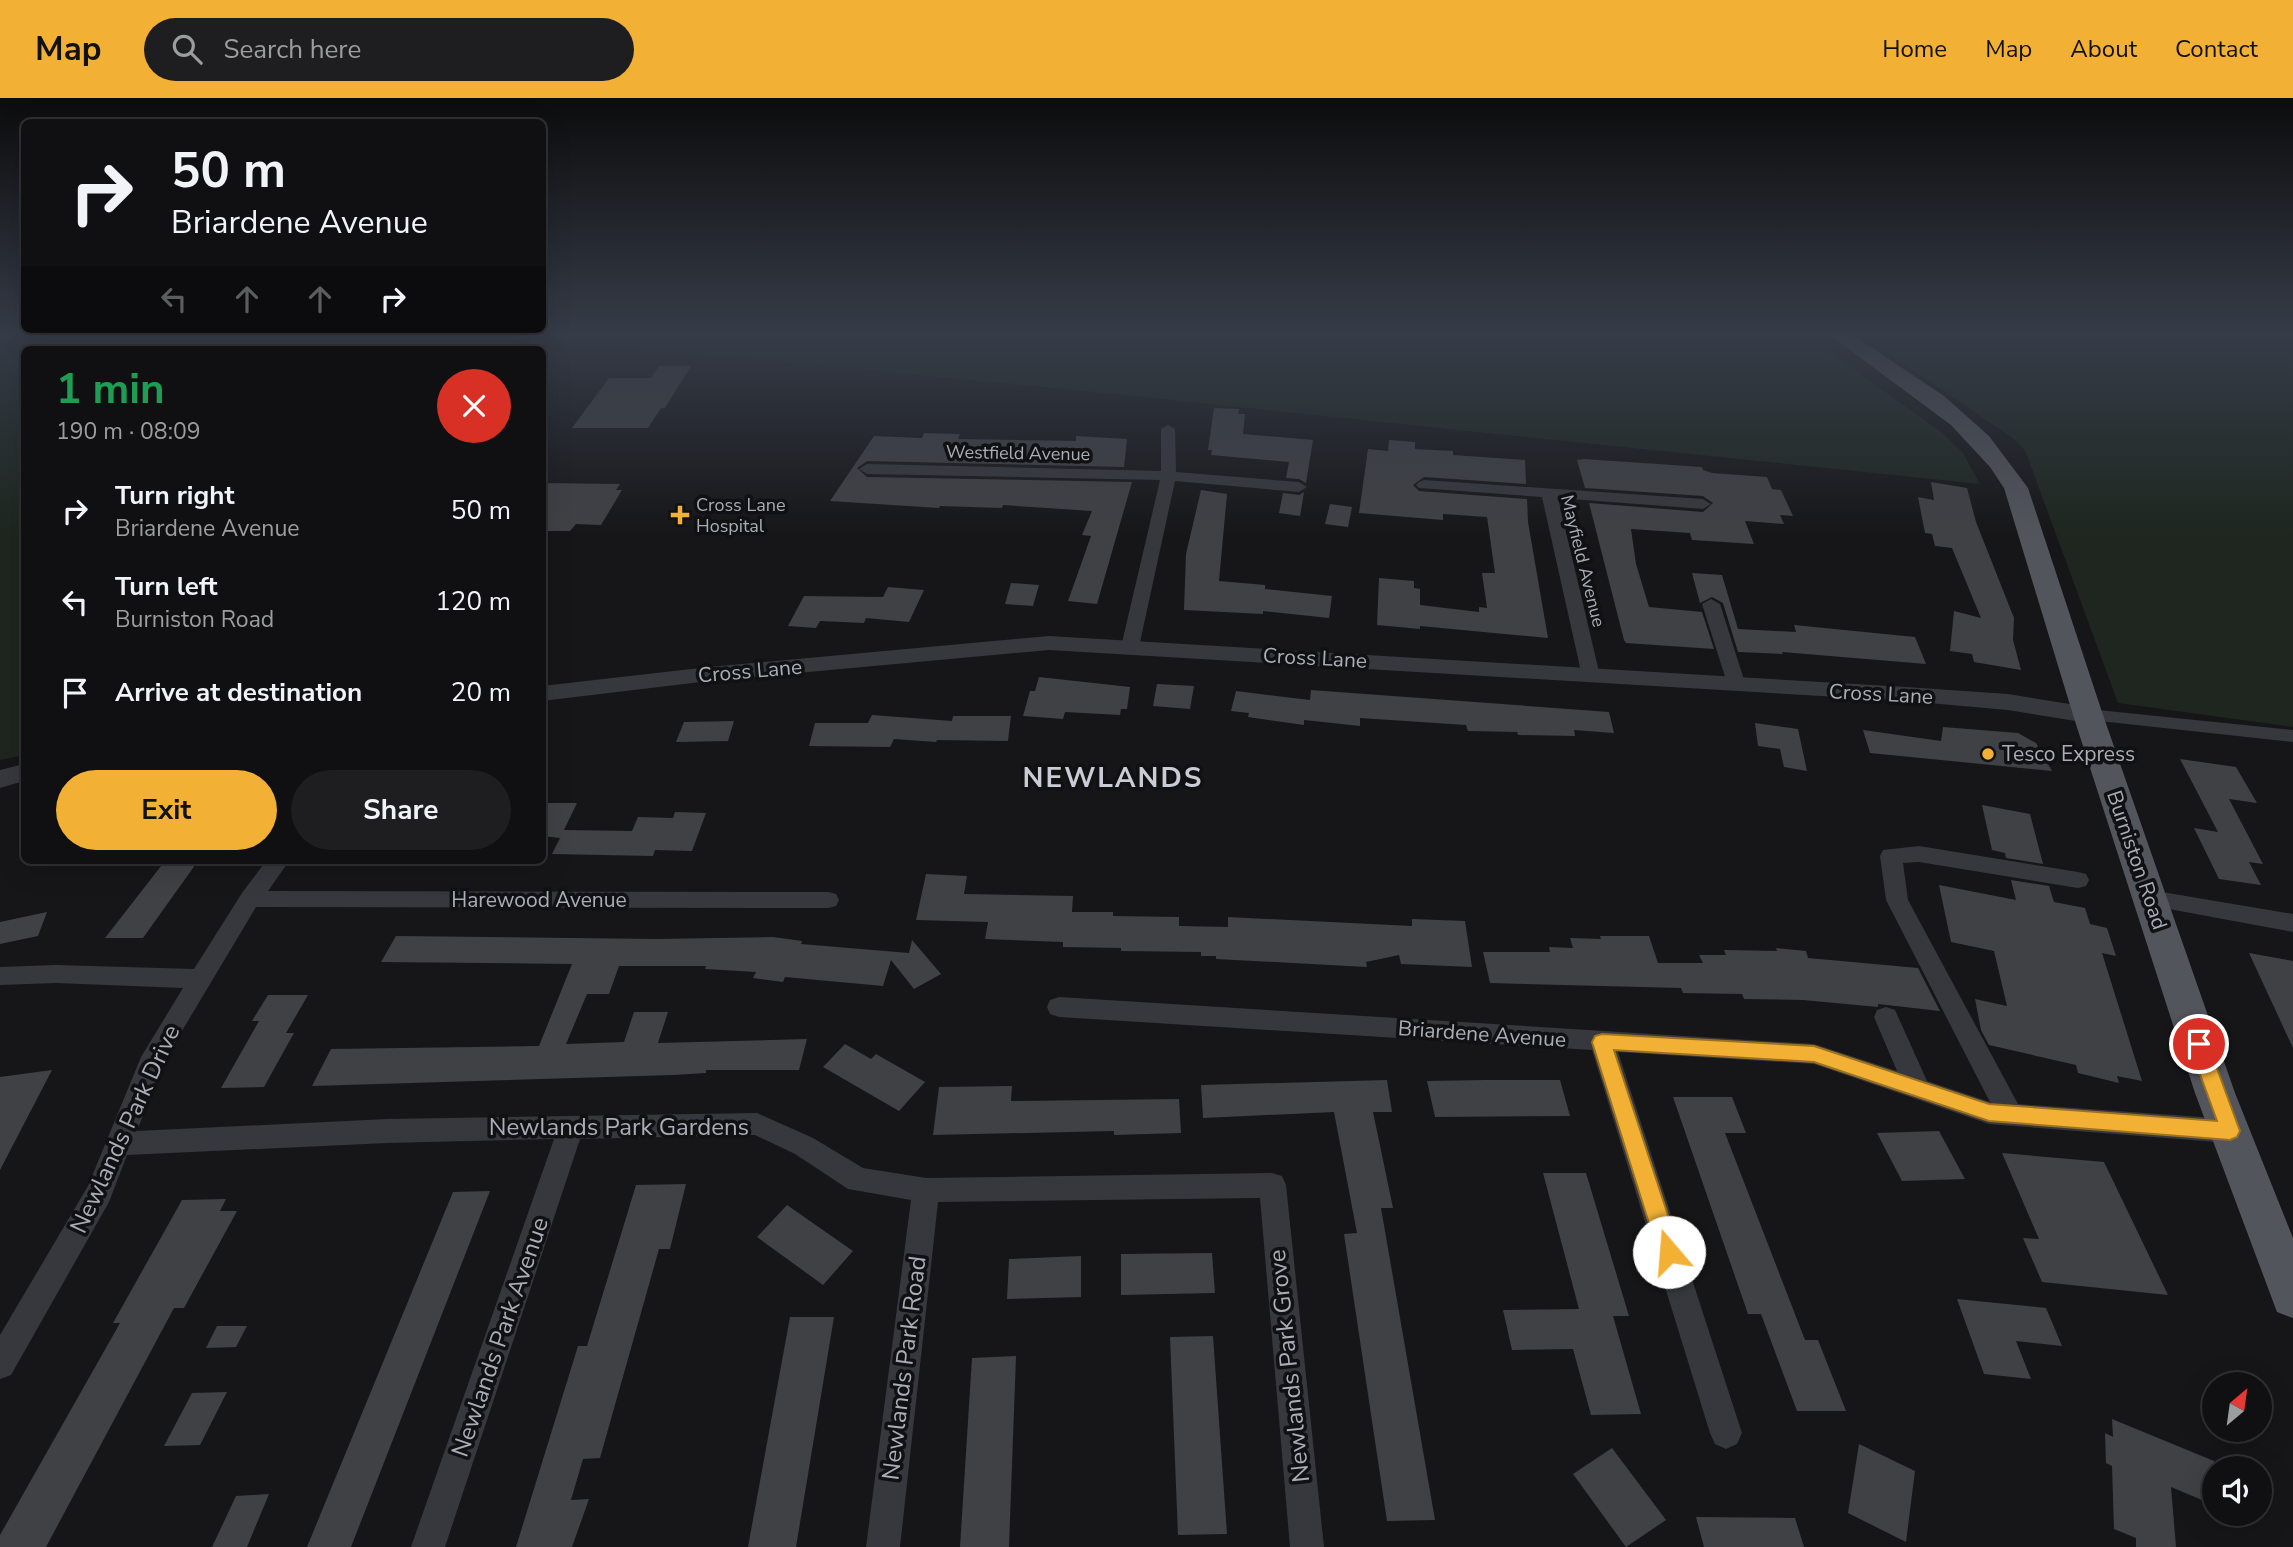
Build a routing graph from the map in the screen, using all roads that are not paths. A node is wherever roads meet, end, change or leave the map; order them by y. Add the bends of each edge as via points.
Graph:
1 (1933, 401) edge
2 (1168, 429) dead end
3 (867, 469) dead end
4 (1169, 476) junction
5 (1424, 485) dead end
6 (1299, 487) dead end
7 (1549, 493) junction
8 (1703, 504) dead end
9 (1711, 604) dead end
10 (1130, 647) junction
11 (1591, 676) junction
12 (1737, 686) junction
13 (546, 694) edge
14 (2088, 715) junction
15 (2293, 736) edge
16 (21, 774) edge
17 (0, 779) edge
18 (276, 864) edge
19 (2078, 880) dead end
20 (2150, 898) junction
21 (250, 899) junction
22 (828, 900) dead end
23 (2293, 923) edge
24 (0, 976) edge
25 (200, 979) junction
26 (1059, 1007) dead end
27 (1886, 1017) dead end
28 (1602, 1042) junction
29 (1917, 1087) junction
30 (2009, 1112) junction
31 (571, 1127) junction
32 (2230, 1131) junction
33 (120, 1144) junction
34 (1272, 1185) joint
35 (926, 1190) junction
36 (2293, 1296) edge
37 (4, 1351) edge
38 (1726, 1433) dead end
39 (428, 1547) edge
40 (883, 1547) edge
41 (1307, 1547) edge

1 - 14 main road, Burniston Road via 1957,418 2003,466 2015,488
2 - 4 street
3 - 4 street, Westfield Avenue
4 - 6 street, Westfield Avenue
4 - 10 street
5 - 7 street, Mayfield Avenue
7 - 8 street
7 - 11 street, Mayfield Avenue
9 - 12 street
10 - 11 street, Cross Lane
10 - 13 street, Cross Lane via 1049,643
11 - 12 street, Cross Lane
12 - 14 street, Cross Lane via 2008,702
14 - 15 street
14 - 20 main road, Burniston Road
16 - 17 street
18 - 21 street, Newlands Park Drive
19 - 30 street via 1919,854 1891,856 1897,900
20 - 23 street
20 - 32 main road, Burniston Road
21 - 22 street, Harewood Avenue
21 - 25 street, Newlands Park Drive
24 - 25 street
25 - 33 street, Newlands Park Drive via 153,1057
26 - 28 street, Briardene Avenue
27 - 29 street
28 - 29 street, Briardene Avenue via 1814,1054
28 - 38 street
29 - 30 street, Briardene Avenue via 1989,1113
30 - 32 street, Briardene Avenue
31 - 33 street, Newlands Park Gardens
31 - 35 street, Newlands Park Gardens via 757,1124 794,1140 858,1180
31 - 39 street, Newlands Park Avenue
32 - 36 main road, Burniston Road
33 - 37 street, Newlands Park Drive via 99,1193
34 - 35 street, Newlands Park Gardens
34 - 41 street, Newlands Park Grove
35 - 40 street, Newlands Park Road

